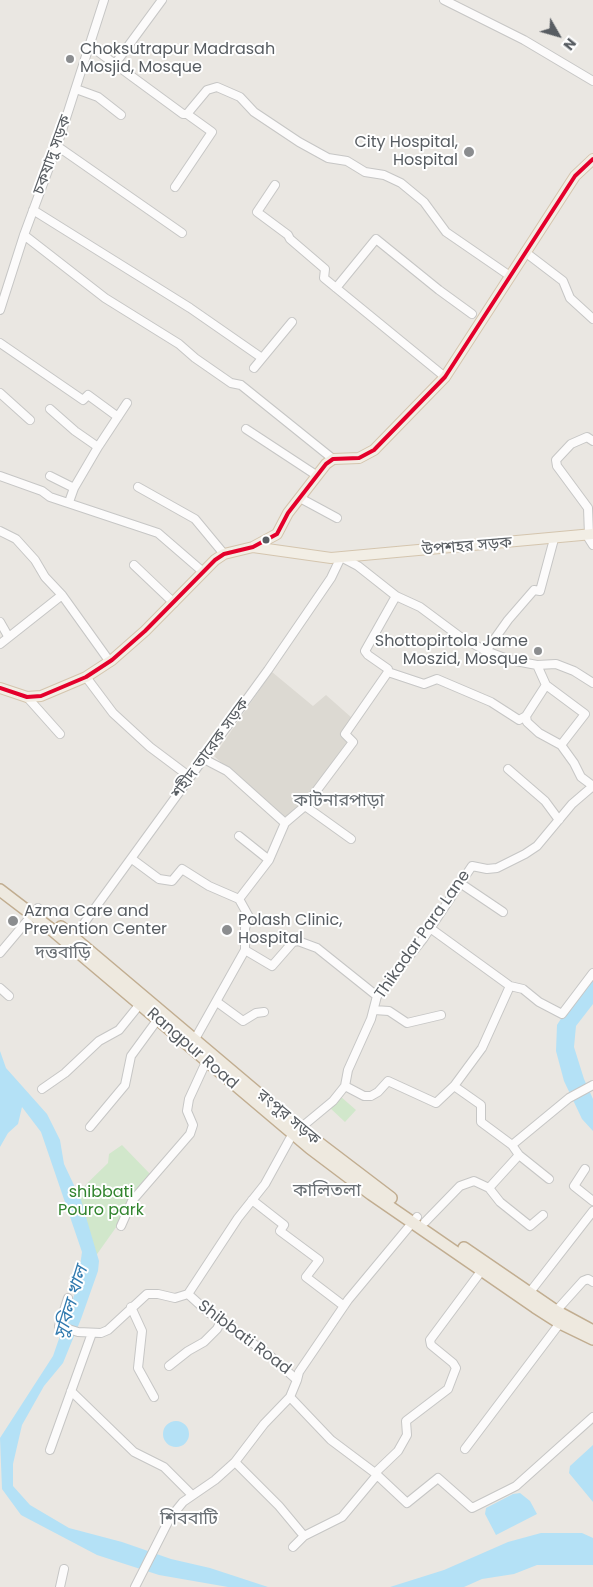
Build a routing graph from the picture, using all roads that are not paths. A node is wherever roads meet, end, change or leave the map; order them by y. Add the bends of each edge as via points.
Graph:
1 (104, 0) edge
2 (162, 0) edge
3 (444, 0) edge
4 (89, 45) junction
5 (115, 64) junction
6 (593, 81) edge
7 (76, 89) junction
8 (188, 114) junction
9 (121, 115) dead end
10 (57, 146) junction
11 (593, 159) edge
12 (275, 185) dead end
13 (175, 187) dead end
14 (33, 210) junction
15 (182, 233) dead end
16 (24, 236) junction
17 (525, 252) junction
18 (510, 276) junction
19 (3, 287) edge
20 (336, 288) junction
21 (0, 310) edge
22 (472, 314) dead end
23 (593, 319) edge
24 (292, 322) dead end
25 (0, 343) edge
26 (262, 358) junction
27 (254, 368) dead end
28 (445, 377) junction
29 (0, 393) edge
30 (128, 403) dead end
31 (50, 409) dead end
32 (118, 417) junction
33 (30, 420) dead end
34 (246, 429) dead end
35 (593, 441) edge
36 (98, 446) junction
37 (333, 459) junction
38 (316, 475) junction
39 (0, 476) edge
40 (50, 476) dead end
41 (138, 487) dead end
42 (74, 488) junction
43 (300, 498) junction
44 (69, 502) junction
45 (337, 518) dead end
46 (0, 531) edge
47 (277, 534) junction
48 (590, 537) edge
49 (554, 539) junction
50 (253, 547) junction
51 (278, 551) junction
52 (224, 554) junction
53 (341, 557) junction
54 (134, 565) dead end
55 (202, 571) junction
56 (62, 595) junction
57 (396, 596) junction
58 (174, 603) junction
59 (0, 622) edge
60 (8, 636) junction
61 (0, 644) edge
62 (486, 651) junction
63 (110, 662) junction
64 (537, 665) junction
65 (388, 672) junction
66 (86, 677) junction
67 (593, 683) edge
68 (546, 685) junction
69 (1, 686) edge
70 (27, 697) junction
71 (526, 716) junction
72 (60, 734) dead end
73 (561, 745) junction
74 (204, 759) junction
75 (508, 769) dead end
76 (190, 777) junction
77 (593, 786) edge
78 (305, 806) junction
79 (559, 820) junction
80 (286, 824) junction
81 (239, 836) dead end
82 (351, 839) dead end
83 (132, 859) junction
84 (269, 860) junction
85 (0, 881) edge
86 (460, 883) junction
87 (0, 890) edge
88 (239, 899) junction
89 (35, 911) junction
90 (503, 912) dead end
91 (430, 928) junction
92 (71, 940) junction
93 (245, 950) junction
94 (0, 953) edge
95 (593, 973) edge
96 (510, 986) junction
97 (0, 988) edge
98 (9, 996) dead end
99 (377, 996) junction
100 (217, 1002) junction
101 (140, 1004) junction
102 (374, 1010) junction
103 (264, 1012) dead end
104 (441, 1015) dead end
105 (158, 1019) junction
106 (195, 1039) junction
107 (206, 1062) junction
108 (592, 1085) edge
109 (345, 1086) junction
110 (454, 1086) junction
111 (42, 1089) dead end
112 (90, 1127) dead end
113 (296, 1131) junction
114 (512, 1145) junction
115 (519, 1155) junction
116 (585, 1169) dead end
117 (548, 1179) dead end
118 (489, 1188) junction
119 (252, 1200) junction
120 (593, 1201) edge
121 (593, 1211) edge
122 (543, 1215) dead end
123 (418, 1221) junction
124 (121, 1226) dead end
125 (482, 1270) junction
126 (593, 1282) edge
127 (530, 1292) junction
128 (188, 1294) junction
129 (68, 1298) dead end
130 (344, 1306) junction
131 (131, 1307) junction
132 (556, 1311) junction
133 (221, 1321) junction
134 (560, 1324) junction
135 (593, 1331) edge
136 (92, 1333) junction
137 (593, 1340) edge
138 (169, 1366) dead end
139 (298, 1380) junction
140 (70, 1391) junction
141 (154, 1397) dead end
142 (290, 1397) junction
143 (593, 1417) edge
144 (465, 1449) dead end
145 (50, 1450) dead end
146 (235, 1462) junction
147 (376, 1474) junction
148 (192, 1495) junction
149 (304, 1536) junction
150 (293, 1547) dead end
151 (64, 1569) dead end
152 (136, 1583) edge
153 (60, 1587) edge

1 - 4 street, চকযাদু সড়ক
2 - 5 street
3 - 6 street via 524,40
4 - 5 street
4 - 7 street, চকযাদু সড়ক
5 - 8 street via 178,111
7 - 9 street via 98,97
7 - 10 street, চকযাদু সড়ক
8 - 13 street via 212,132
8 - 18 street via 207,90 216,87 240,96 254,112 328,158 347,161 365,172 384,175 401,183 424,202 446,232
10 - 14 street, চকযাদু সড়ক
10 - 15 street
11 - 17 main road via 575,176
12 - 20 street via 257,212 288,235 325,270 324,278
14 - 16 street, চকযাদু সড়ক
14 - 26 street via 190,308
16 - 19 street, চকযাদু সড়ক
16 - 37 street via 105,298 179,344 231,383 241,385
17 - 18 main road
17 - 23 street via 563,281 570,298
18 - 28 main road
19 - 21 street, চকযাদু সড়ক
20 - 22 street via 376,239
20 - 28 street
24 - 26 street
25 - 32 street via 83,400 88,395
26 - 27 street
28 - 37 main road via 374,450 359,458
29 - 33 street
30 - 32 street
31 - 36 street
32 - 36 street
34 - 38 street
35 - 48 street via 587,437 571,444 556,460 588,508
36 - 42 street
37 - 38 main road
38 - 43 main road
39 - 44 street
40 - 42 street
41 - 52 street via 195,519
42 - 44 street
43 - 45 street
43 - 47 main road
44 - 55 street via 158,533
46 - 56 street via 16,538
47 - 50 main road
47 - 51 main road via 273,545
48 - 49 main road, উপশহর সড়ক
49 - 53 main road, উপশহর সড়ক
49 - 62 street via 540,591 534,590
50 - 51 main road, উপশহর সড়ক
50 - 52 main road
51 - 53 main road, উপশহর সড়ক
52 - 55 main road
53 - 57 street
53 - 74 street, শহীদ তারেক সড়ক via 331,578
54 - 58 street
55 - 58 main road
56 - 60 street
56 - 63 street
57 - 62 street via 420,607
57 - 65 street via 365,651 388,668
58 - 63 main road
59 - 60 street
60 - 61 street
62 - 64 street
63 - 66 main road
64 - 67 street via 556,664
64 - 68 street
65 - 71 street via 424,684 437,680 491,702 519,720
65 - 78 street via 345,734 353,742
66 - 70 main road via 41,696
66 - 76 street via 113,713
68 - 71 street
68 - 73 street via 585,714
69 - 70 main road
70 - 72 street
71 - 73 street via 531,726
73 - 77 street via 581,777
74 - 76 street, শহীদ তারেক সড়ক
74 - 80 street via 227,771
75 - 79 street via 545,801
76 - 83 street, শহীদ তারেক সড়ক
77 - 79 street
78 - 80 street
78 - 82 street
79 - 86 street, Thikadar Para Lane via 537,846 514,861 487,869 472,866
80 - 84 street
81 - 84 street
83 - 88 street via 159,879 172,881 182,869
83 - 92 street, শহীদ তারেক সড়ক
84 - 88 street
85 - 89 highway, রংপুর সড়ক
86 - 90 street
86 - 91 street, Thikadar Para Lane
87 - 89 highway, রংপুর সড়ক
88 - 93 street via 249,916 245,928
89 - 92 highway, রংপুর সড়ক
89 - 94 street
91 - 96 street
91 - 99 street, Thikadar Para Lane
92 - 101 highway, Rangpur Road
92 - 106 highway, রংপুর সড়ক
93 - 99 street via 272,966 293,942 298,941 317,948
93 - 100 street
95 - 96 street via 562,1014 523,989
96 - 110 street via 482,1048
97 - 98 street
99 - 102 street, Thikadar Para Lane
100 - 103 street via 243,1021 256,1012
100 - 106 street
101 - 105 highway, Rangpur Road
101 - 111 street via 119,1030 99,1041 65,1073
102 - 104 street via 388,1011 407,1023
102 - 109 street, Thikadar Para Lane via 348,1070
105 - 107 highway, Rangpur Road
105 - 112 street via 132,1056 125,1085
106 - 113 highway, রংপুর সড়ক
107 - 113 highway, Rangpur Road
107 - 124 street via 189,1099 187,1111 193,1125 190,1134 132,1201
108 - 114 street via 569,1098
109 - 110 street via 364,1096 371,1096 388,1080 436,1103
109 - 113 street, Thikadar Para Lane via 310,1122
110 - 114 street via 481,1105 480,1122
113 - 119 street, Shibbati Road
113 - 123 highway, রংপুর সড়ক
114 - 115 street
115 - 117 street
115 - 118 street
116 - 120 street via 574,1186
118 - 122 street via 500,1202 530,1226
118 - 123 street via 474,1181 467,1182
119 - 128 street, Shibbati Road
119 - 130 street via 284,1225 280,1231 319,1260 306,1277
121 - 127 street
123 - 125 highway, রংপুর সড়ক
123 - 127 highway, রংপুর সড়ক
123 - 130 street
125 - 134 highway, রংপুর সড়ক
125 - 147 street via 430,1340 431,1345 456,1368 448,1389 406,1421 407,1435 398,1451
126 - 132 street via 583,1281
127 - 132 highway, রংপুর সড়ক
128 - 131 street via 175,1298 147,1294
128 - 133 street, Shibbati Road
129 - 136 street via 59,1326
130 - 139 street via 299,1372
131 - 136 street via 108,1330
131 - 141 street via 142,1331 138,1368
132 - 135 highway, রংপুর সড়ক
133 - 138 street via 204,1342
133 - 139 street, Shibbati Road via 268,1353
134 - 137 highway, রংপুর সড়ক
134 - 144 street
136 - 140 street
139 - 142 street, Shibbati Road
140 - 145 street
140 - 148 street via 134,1452 164,1467
142 - 146 street, Shibbati Road
142 - 147 street via 331,1440
143 - 147 street via 516,1486 472,1508 438,1478 407,1502
146 - 148 street, Shibbati Road
146 - 149 street
147 - 149 street via 342,1517
148 - 152 street, Shibbati Road via 170,1518
149 - 150 street
151 - 153 street

